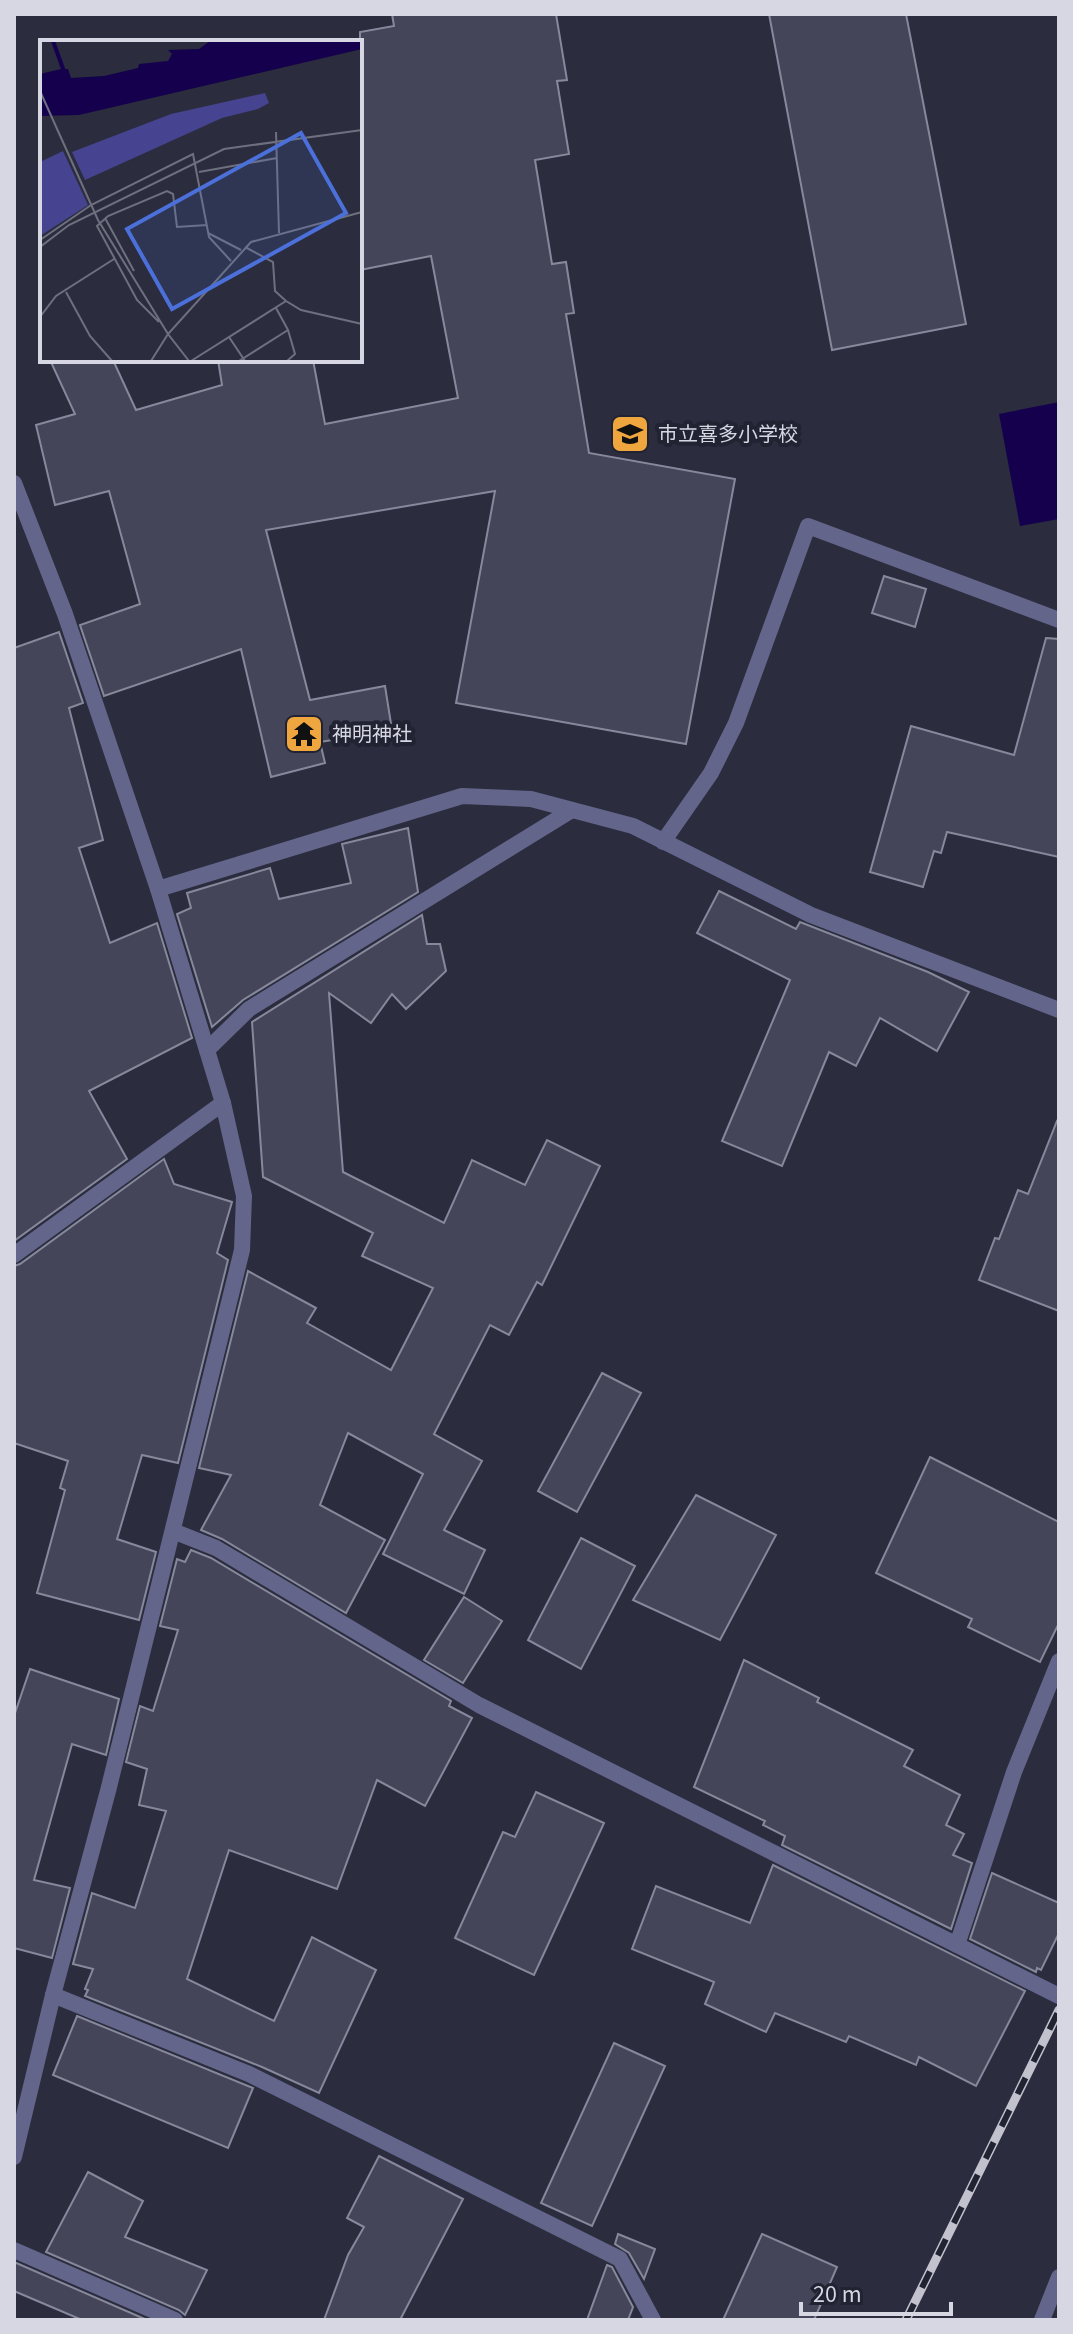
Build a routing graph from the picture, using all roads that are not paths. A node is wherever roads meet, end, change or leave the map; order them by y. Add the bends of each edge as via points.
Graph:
1 (14, 483) edge
2 (1059, 620) edge
3 (572, 810) junction
4 (663, 842) junction
5 (158, 889) junction
6 (1059, 1010) edge
7 (207, 1050) junction
8 (223, 1103) junction
9 (14, 1255) edge
10 (173, 1531) junction
11 (1059, 1661) edge
12 (957, 1945) junction
13 (53, 1995) junction
14 (1059, 1996) edge
15 (14, 2157) edge
16 (14, 2250) edge
17 (1059, 2277) edge
18 (175, 2320) edge
19 (653, 2320) edge
20 (1042, 2320) edge

1 - 5 street via 65,614
2 - 4 street via 808,526 736,723 711,773
3 - 4 street via 633,826
3 - 5 street via 531,799 462,796
3 - 7 street via 249,1009
4 - 6 street via 811,915
5 - 7 street
7 - 8 street
8 - 9 street
8 - 10 street via 244,1196 242,1250
10 - 12 street via 216,1548 479,1705
10 - 13 street
11 - 12 street via 1014,1772
12 - 14 street
13 - 15 street
13 - 19 street via 249,2074 620,2259
16 - 18 street
17 - 20 street

